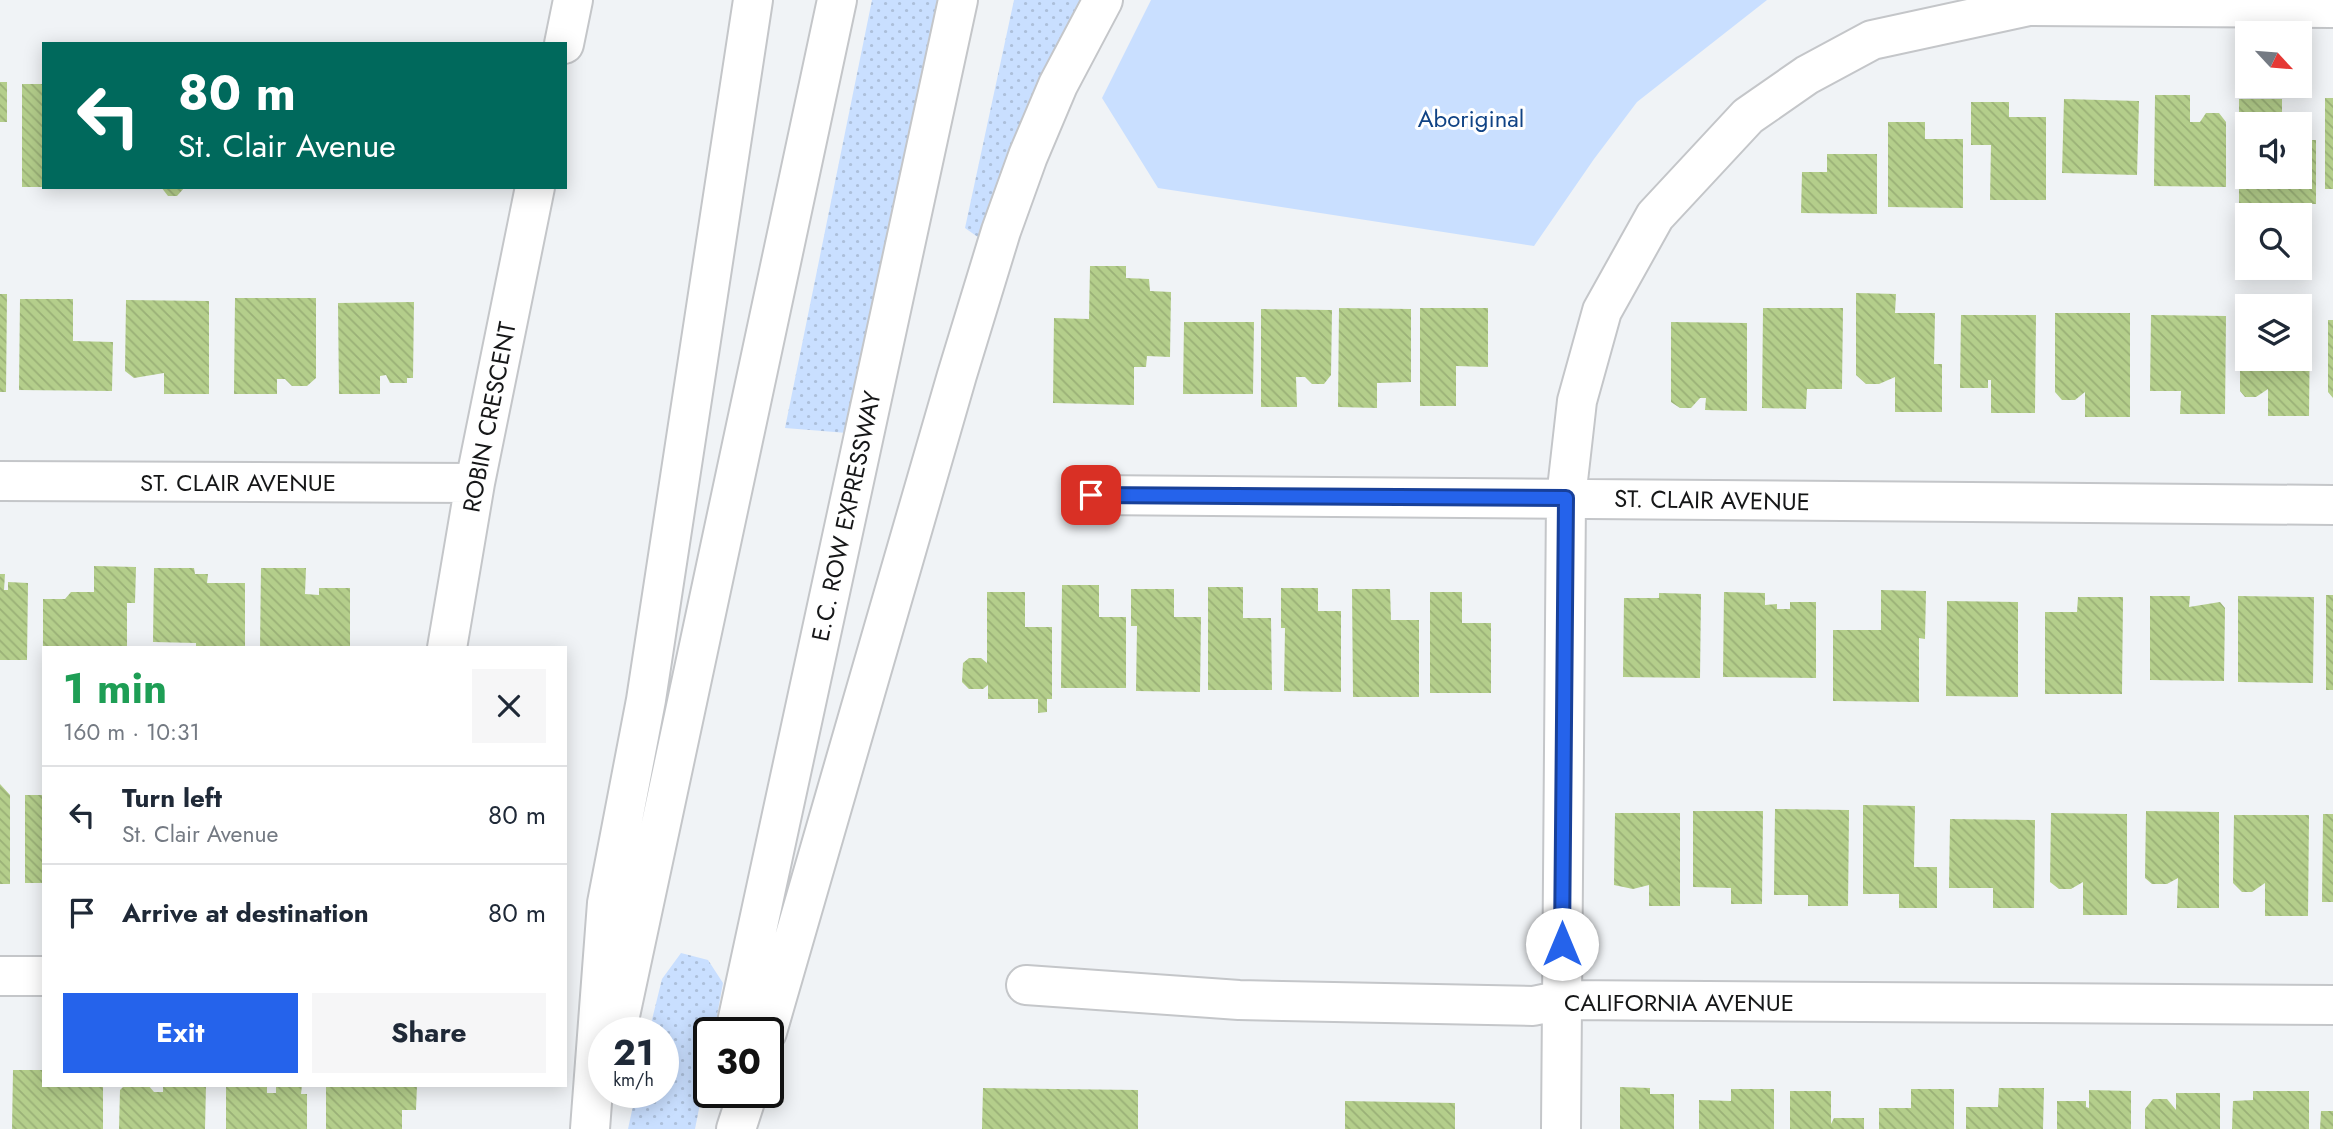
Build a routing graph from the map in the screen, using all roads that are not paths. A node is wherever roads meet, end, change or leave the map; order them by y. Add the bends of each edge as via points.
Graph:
1 (573, 0) edge
2 (752, 0) edge
3 (837, 0) edge
4 (958, 0) edge
5 (1103, 0) edge
6 (2333, 8) edge
7 (564, 42) edge
8 (535, 189) edge
9 (0, 481) edge
10 (475, 483) junction
11 (1091, 495) dead end
12 (1566, 498) junction
13 (2333, 505) edge
14 (447, 646) edge
15 (0, 976) edge
16 (42, 976) edge
17 (1026, 985) dead end
18 (1562, 1000) junction
19 (2333, 1005) edge
20 (620, 1017) edge
21 (738, 1017) edge
22 (771, 1017) edge
23 (601, 1108) edge
24 (719, 1108) edge
25 (743, 1108) edge
26 (590, 1129) edge
27 (596, 1129) edge
28 (714, 1129) edge
29 (736, 1129) edge
30 (1561, 1129) edge

1 - 7 main road
2 - 26 main road via 646,700 607,903
3 - 20 main road
4 - 21 main road, E.C. ROW EXPRESSWAY
5 - 22 main road via 1058,85 1001,231
6 - 12 main road via 2029,6 1871,40 1807,75 1748,116 1654,216 1602,311 1577,401
8 - 10 main road, ROBIN CRESCENT
9 - 10 main road, ST. CLAIR AVENUE
10 - 14 main road, ROBIN CRESCENT
11 - 12 main road, ST. CLAIR AVENUE
12 - 13 main road, ST. CLAIR AVENUE
12 - 18 main road
15 - 16 main road
17 - 18 main road, CALIFORNIA AVENUE via 1238,1000 1533,1006
18 - 19 main road, CALIFORNIA AVENUE
18 - 30 main road
23 - 27 main road
24 - 28 main road
25 - 29 main road

